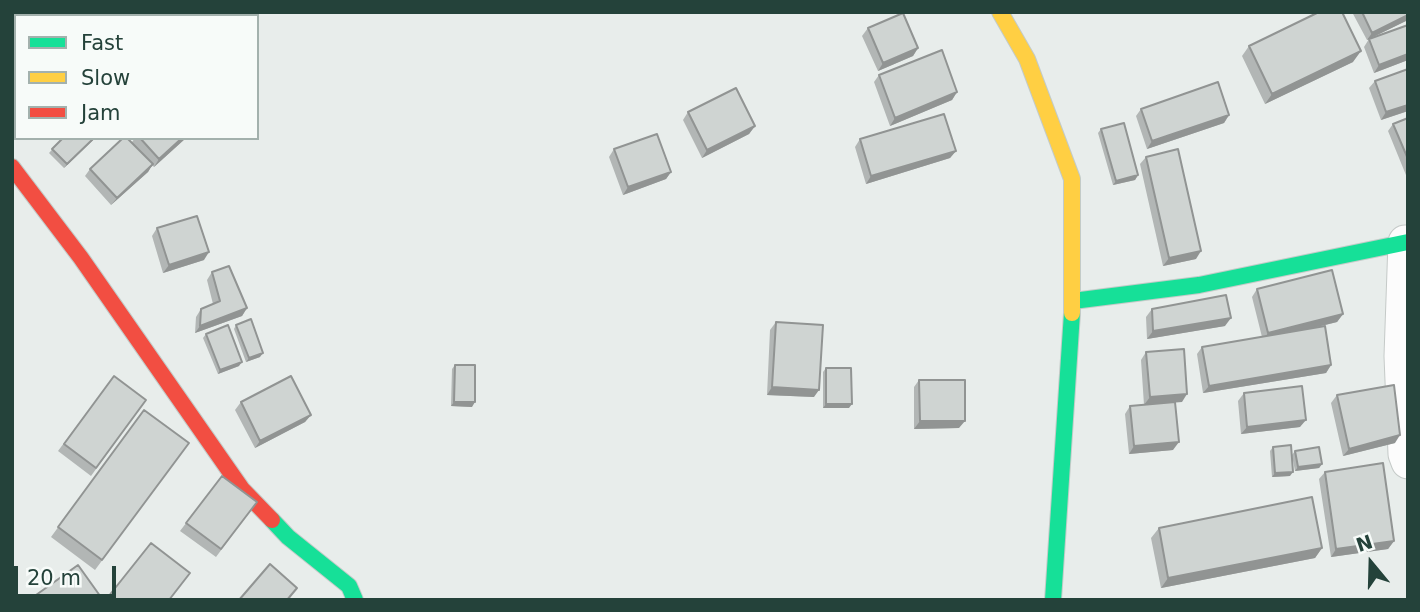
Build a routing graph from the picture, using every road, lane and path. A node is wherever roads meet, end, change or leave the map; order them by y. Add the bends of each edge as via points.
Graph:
1 (1000, 12) edge
2 (12, 167) edge
3 (1407, 242) edge
4 (1073, 301) junction
5 (1408, 462) edge
6 (355, 600) edge
7 (1053, 600) edge

1 - 4 street via 1027,59 1072,179
2 - 6 street via 242,489 288,537 349,586
3 - 4 street via 1199,285
3 - 5 street via 1401,356
4 - 7 street

